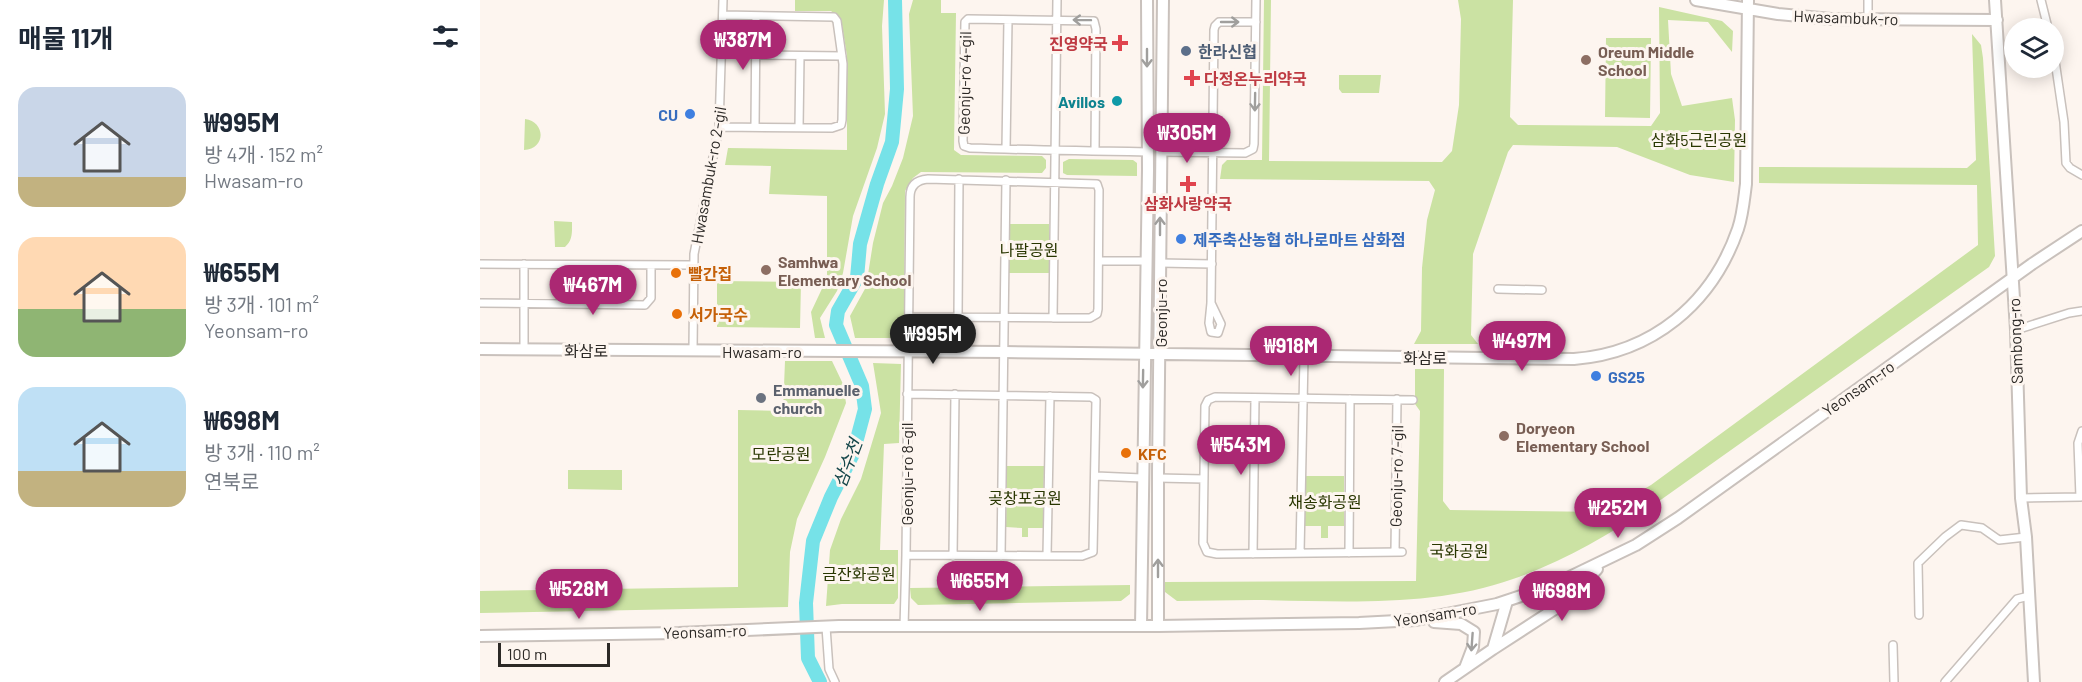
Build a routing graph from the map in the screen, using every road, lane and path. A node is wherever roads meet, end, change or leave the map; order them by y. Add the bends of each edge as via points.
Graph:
1 (723, 0) edge
2 (1057, 0) edge
3 (1147, 0) edge
4 (1163, 0) edge
5 (1256, 0) edge
6 (1696, 0) edge
7 (1868, 0) edge
8 (1995, 0) edge
9 (2041, 0) edge
10 (1748, 4) edge
11 (723, 15) junction
12 (756, 16) junction
13 (2046, 18) edge
14 (1008, 20) junction
15 (1057, 20) junction
16 (1868, 20) junction
17 (1997, 20) junction
18 (1256, 22) junction
19 (1147, 30) junction
20 (756, 55) junction
21 (800, 56) junction
22 (842, 56) junction
23 (1162, 63) junction
24 (2058, 78) edge
25 (719, 127) junction
26 (755, 127) junction
27 (799, 128) junction
28 (1006, 149) junction
29 (1054, 150) junction
30 (1095, 151) junction
31 (1148, 152) junction
32 (1161, 152) junction
33 (1213, 152) junction
34 (2082, 175) edge
35 (959, 179) junction
36 (1006, 180) junction
37 (1054, 182) junction
38 (2082, 231) edge
39 (1099, 261) junction
40 (1146, 261) junction
41 (1160, 263) junction
42 (480, 264) edge
43 (524, 264) junction
44 (1212, 264) junction
45 (651, 265) junction
46 (693, 266) junction
47 (2013, 278) junction
48 (1498, 289) dead end
49 (1542, 290) dead end
50 (480, 303) edge
51 (524, 303) junction
52 (1211, 303) dead end
53 (2082, 311) edge
54 (908, 317) junction
55 (958, 317) junction
56 (1004, 317) junction
57 (1053, 318) junction
58 (2016, 330) junction
59 (480, 349) edge
60 (524, 350) junction
61 (693, 350) junction
62 (908, 351) junction
63 (1004, 352) junction
64 (1144, 354) junction
65 (1159, 354) junction
66 (1304, 356) junction
67 (907, 394) junction
68 (955, 394) junction
69 (1003, 395) junction
70 (1050, 396) junction
71 (1255, 398) junction
72 (1302, 399) junction
73 (1350, 399) junction
74 (1397, 399) junction
75 (1413, 400) dead end
76 (2082, 431) edge
77 (1096, 476) junction
78 (1142, 478) junction
79 (1158, 478) junction
80 (1204, 479) junction
81 (2081, 497) edge
82 (2021, 498) junction
83 (2026, 537) junction
84 (1300, 553) junction
85 (1349, 553) junction
86 (1252, 554) junction
87 (906, 555) junction
88 (953, 556) junction
89 (1001, 556) junction
90 (1047, 556) junction
91 (1604, 562) junction
92 (2029, 596) junction
93 (1507, 601) junction
94 (1919, 615) dead end
95 (1416, 620) junction
96 (1141, 626) junction
97 (1158, 626) junction
98 (823, 627) junction
99 (904, 627) junction
100 (480, 636) edge
101 (1893, 645) dead end
102 (1493, 650) junction
103 (1466, 668) junction
104 (835, 682) edge
105 (1445, 682) edge
106 (1894, 682) edge
107 (1945, 682) edge
108 (2034, 682) edge

1 - 11 street, Hwasambuk-ro 2-gil
2 - 15 street
3 - 19 street, Geonju-ro
4 - 23 street, Geonju-ro
5 - 18 street
6 - 10 street, Hwasambuk-ro
7 - 16 street
8 - 17 street, Sambong-ro
9 - 13 street
10 - 16 street, Hwasambuk-ro via 1778,14
10 - 66 street, 화삼로 via 1746,184 1739,228 1717,274 1670,325 1635,345 1597,357 1574,359
11 - 12 street
11 - 25 street, Hwasambuk-ro 2-gil
12 - 20 street
12 - 22 street via 834,17
14 - 15 street, Geonju-ro 4-gil
14 - 28 street
14 - 28 street, Geonju-ro 4-gil via 968,19 964,27 963,144 970,148
15 - 29 street
30 -> 15 street, Geonju-ro 4-gil via 1096,25 1091,20
16 - 17 street, Hwasambuk-ro
17 - 47 street, Sambong-ro
33 -> 18 street via 1215,26 1219,22
18 -> 33 street via 1254,147 1249,153
19 - 23 street via 1155,12
19 -> 31 street, Geonju-ro
20 - 21 street
20 - 26 street
21 - 22 street
21 - 27 street
22 - 27 street via 841,125
23 - 32 street, Geonju-ro
24 - 34 street via 2066,163
25 - 26 street
25 - 46 street, Hwasambuk-ro 2-gil
26 - 27 street
28 - 29 street, Geonju-ro 4-gil
29 - 30 street, Geonju-ro 4-gil
29 - 37 street
30 - 31 street, Geonju-ro 4-gil
31 - 40 street, Geonju-ro
32 - 33 street
41 -> 32 street, Geonju-ro
33 - 44 street
35 - 36 street, Geonju-ro 8-gil
35 - 54 street, Geonju-ro 8-gil via 922,179 910,191
35 - 55 street
36 - 37 street, Geonju-ro 8-gil
36 - 56 street
37 - 39 street, Geonju-ro 8-gil via 1094,182 1099,186
37 - 57 street
38 - 47 street, Yeonsam-ro
39 - 40 street
39 - 57 street via 1097,314 1090,318
40 - 64 street, Geonju-ro
41 - 44 street
41 - 65 street, Geonju-ro
42 - 43 street
43 - 45 street
43 - 51 street
44 - 52 street
45 - 46 street
45 - 51 street via 651,298 645,304
46 - 61 street, Hwasambuk-ro 2-gil
47 - 58 street, Sambong-ro
47 - 91 street, Yeonsam-ro via 1678,518
48 - 49 street
50 - 51 street
51 - 60 street
53 - 58 street
54 - 55 street
54 - 62 street, Geonju-ro 8-gil
55 - 56 street
56 - 57 street
56 - 63 street
58 - 82 street, Sambong-ro
59 - 60 street, 화삼로
60 - 61 street, 화삼로
61 - 62 street, Hwasam-ro
62 - 63 street
62 - 67 street, Geonju-ro 8-gil
63 - 64 street, 화삼로
63 - 69 street
64 - 65 street, 화삼로
64 -> 78 street, Geonju-ro
65 - 66 street, 화삼로
65 - 79 street, Geonju-ro
66 - 72 street
67 - 68 street
67 - 87 street, Geonju-ro 8-gil
68 - 69 street
68 - 88 street
69 - 70 street
69 - 89 street
70 - 77 street via 1096,400
70 - 90 street
71 - 72 street, Geonju-ro 7-gil
71 - 80 street, Geonju-ro 7-gil via 1215,397 1206,401
71 - 86 street
72 - 73 street, Geonju-ro 7-gil
72 - 84 street
73 - 74 street, Geonju-ro 7-gil
73 - 85 street
74 - 75 street, Geonju-ro 7-gil
74 - 85 street, Geonju-ro 7-gil via 1398,552
76 - 81 street via 2078,443
77 - 78 street
77 - 90 street via 1093,552 1082,556
78 - 96 street, Geonju-ro
79 - 80 street
97 -> 79 street, Geonju-ro
80 - 86 street, Geonju-ro 7-gil via 1205,551
81 - 82 street
82 - 83 street, Sambong-ro
83 - 92 street, Sambong-ro
83 - 94 street via 1999,540 1982,528 1961,525 1918,563
84 - 85 street, Geonju-ro 7-gil
84 - 86 street, Geonju-ro 7-gil
87 - 88 street
87 - 99 street, Geonju-ro 8-gil
88 - 89 street
89 - 90 street
91 - 93 street, Yeonsam-ro
91 - 102 street via 1564,603
92 - 107 street via 2017,599
92 - 108 street, Sambong-ro
93 - 95 street, Yeonsam-ro
93 - 102 street
95 - 97 street, Yeonsam-ro
95 -> 103 street via 1461,624 1473,632
96 - 97 street, Yeonsam-ro
96 - 99 street, Yeonsam-ro
98 - 99 street, Yeonsam-ro
98 - 100 street, Yeonsam-ro
98 - 104 street via 829,669
101 - 106 street
102 - 103 street
103 - 105 street

